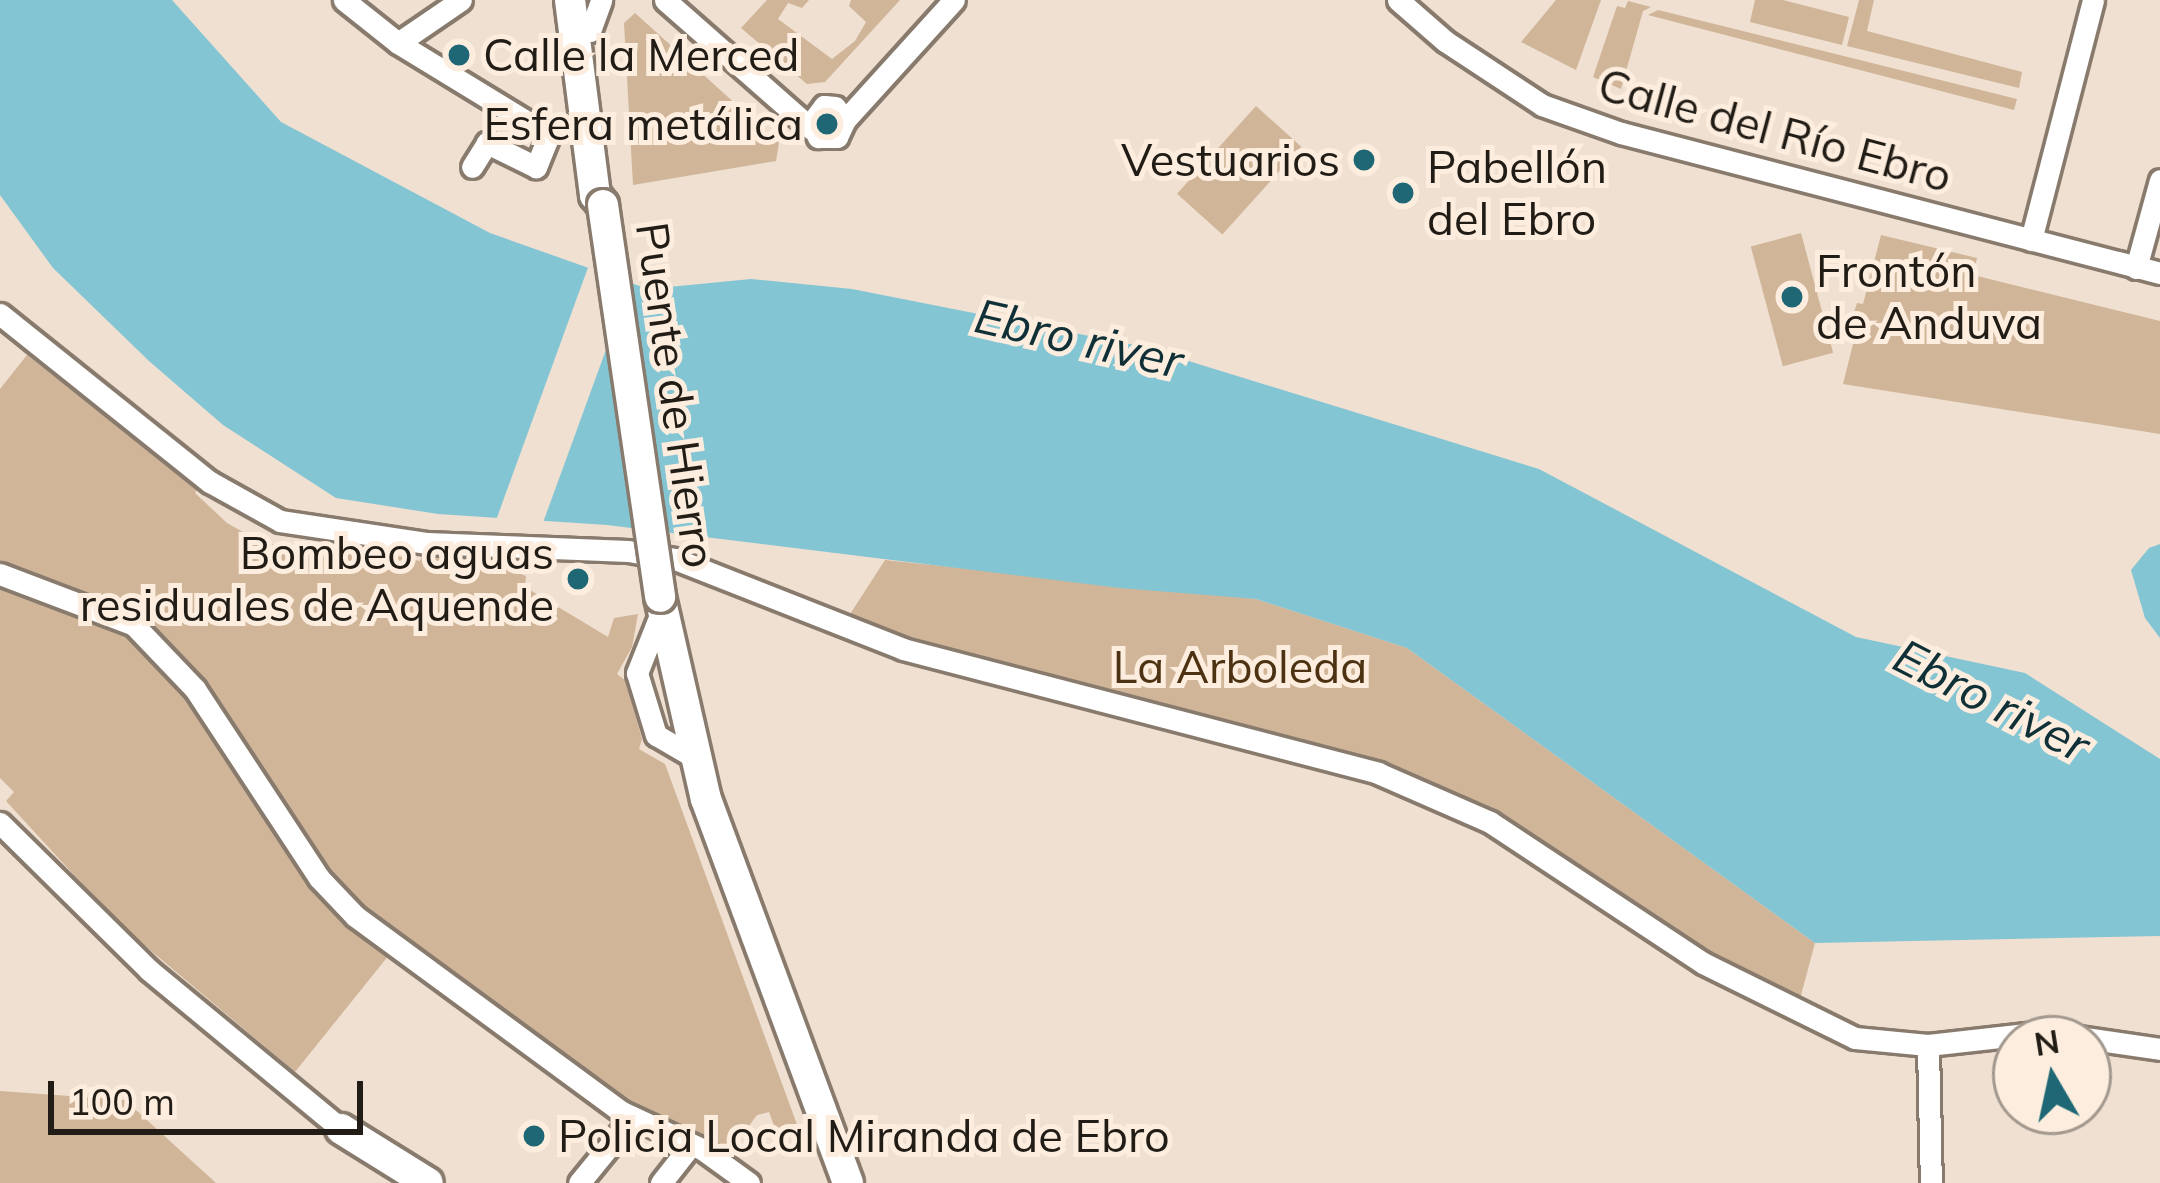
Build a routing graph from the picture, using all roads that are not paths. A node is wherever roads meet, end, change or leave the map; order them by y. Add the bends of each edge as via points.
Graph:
1 (344, 0) edge
2 (570, 0) edge
3 (601, 0) edge
4 (665, 0) edge
5 (954, 0) edge
6 (1398, 0) edge
7 (2093, 0) edge
8 (453, 2) edge
9 (589, 15) edge
10 (398, 44) junction
11 (472, 167) dead end
12 (2160, 181) edge
13 (603, 205) junction
14 (2031, 240) junction
15 (2136, 268) junction
16 (2160, 273) edge
17 (0, 314) edge
18 (0, 574) edge
19 (661, 604) junction
20 (642, 690) junction
21 (679, 696) junction
22 (650, 718) junction
23 (694, 758) junction
24 (0, 823) edge
25 (1928, 1045) junction
26 (2160, 1048) edge
27 (633, 1117) junction
28 (340, 1129) junction
29 (690, 1146) junction
30 (740, 1180) edge
31 (391, 1183) edge
32 (428, 1183) edge
33 (579, 1183) edge
34 (661, 1183) edge
35 (848, 1183) edge
36 (1931, 1183) edge

1 - 10 street
2 - 13 main road
3 - 9 street
4 - 5 street via 812,129 824,106 845,120
6 - 14 street, Calle del Río Ebro via 1542,105 1628,136
7 - 14 street
8 - 10 street
9 - 13 main road
10 - 11 street via 549,135 536,167 487,143
12 - 15 street
13 - 19 main road, Puente de Hierro, bridge
14 - 15 street, Calle del Río Ebro
15 - 16 street, Calle del Río Ebro
17 - 25 street via 211,482 280,521 427,543 676,560 903,650 1378,773 1490,822 1796,1013 1855,1038
18 - 27 street via 106,610 147,634 194,689 319,878 355,916
19 - 20 street via 638,673
19 - 21 main road, Puente de Hierro
20 - 21 street
20 - 22 street
21 - 22 street
21 - 23 main road, Puente de Hierro
22 - 23 street via 656,735
23 - 35 main road, Puente de Hierro
24 - 28 street via 149,970
25 - 26 street via 2044,1032
25 - 36 street
27 - 29 street
27 - 33 street
28 - 31 main road
28 - 32 main road
29 - 30 street
29 - 34 street

